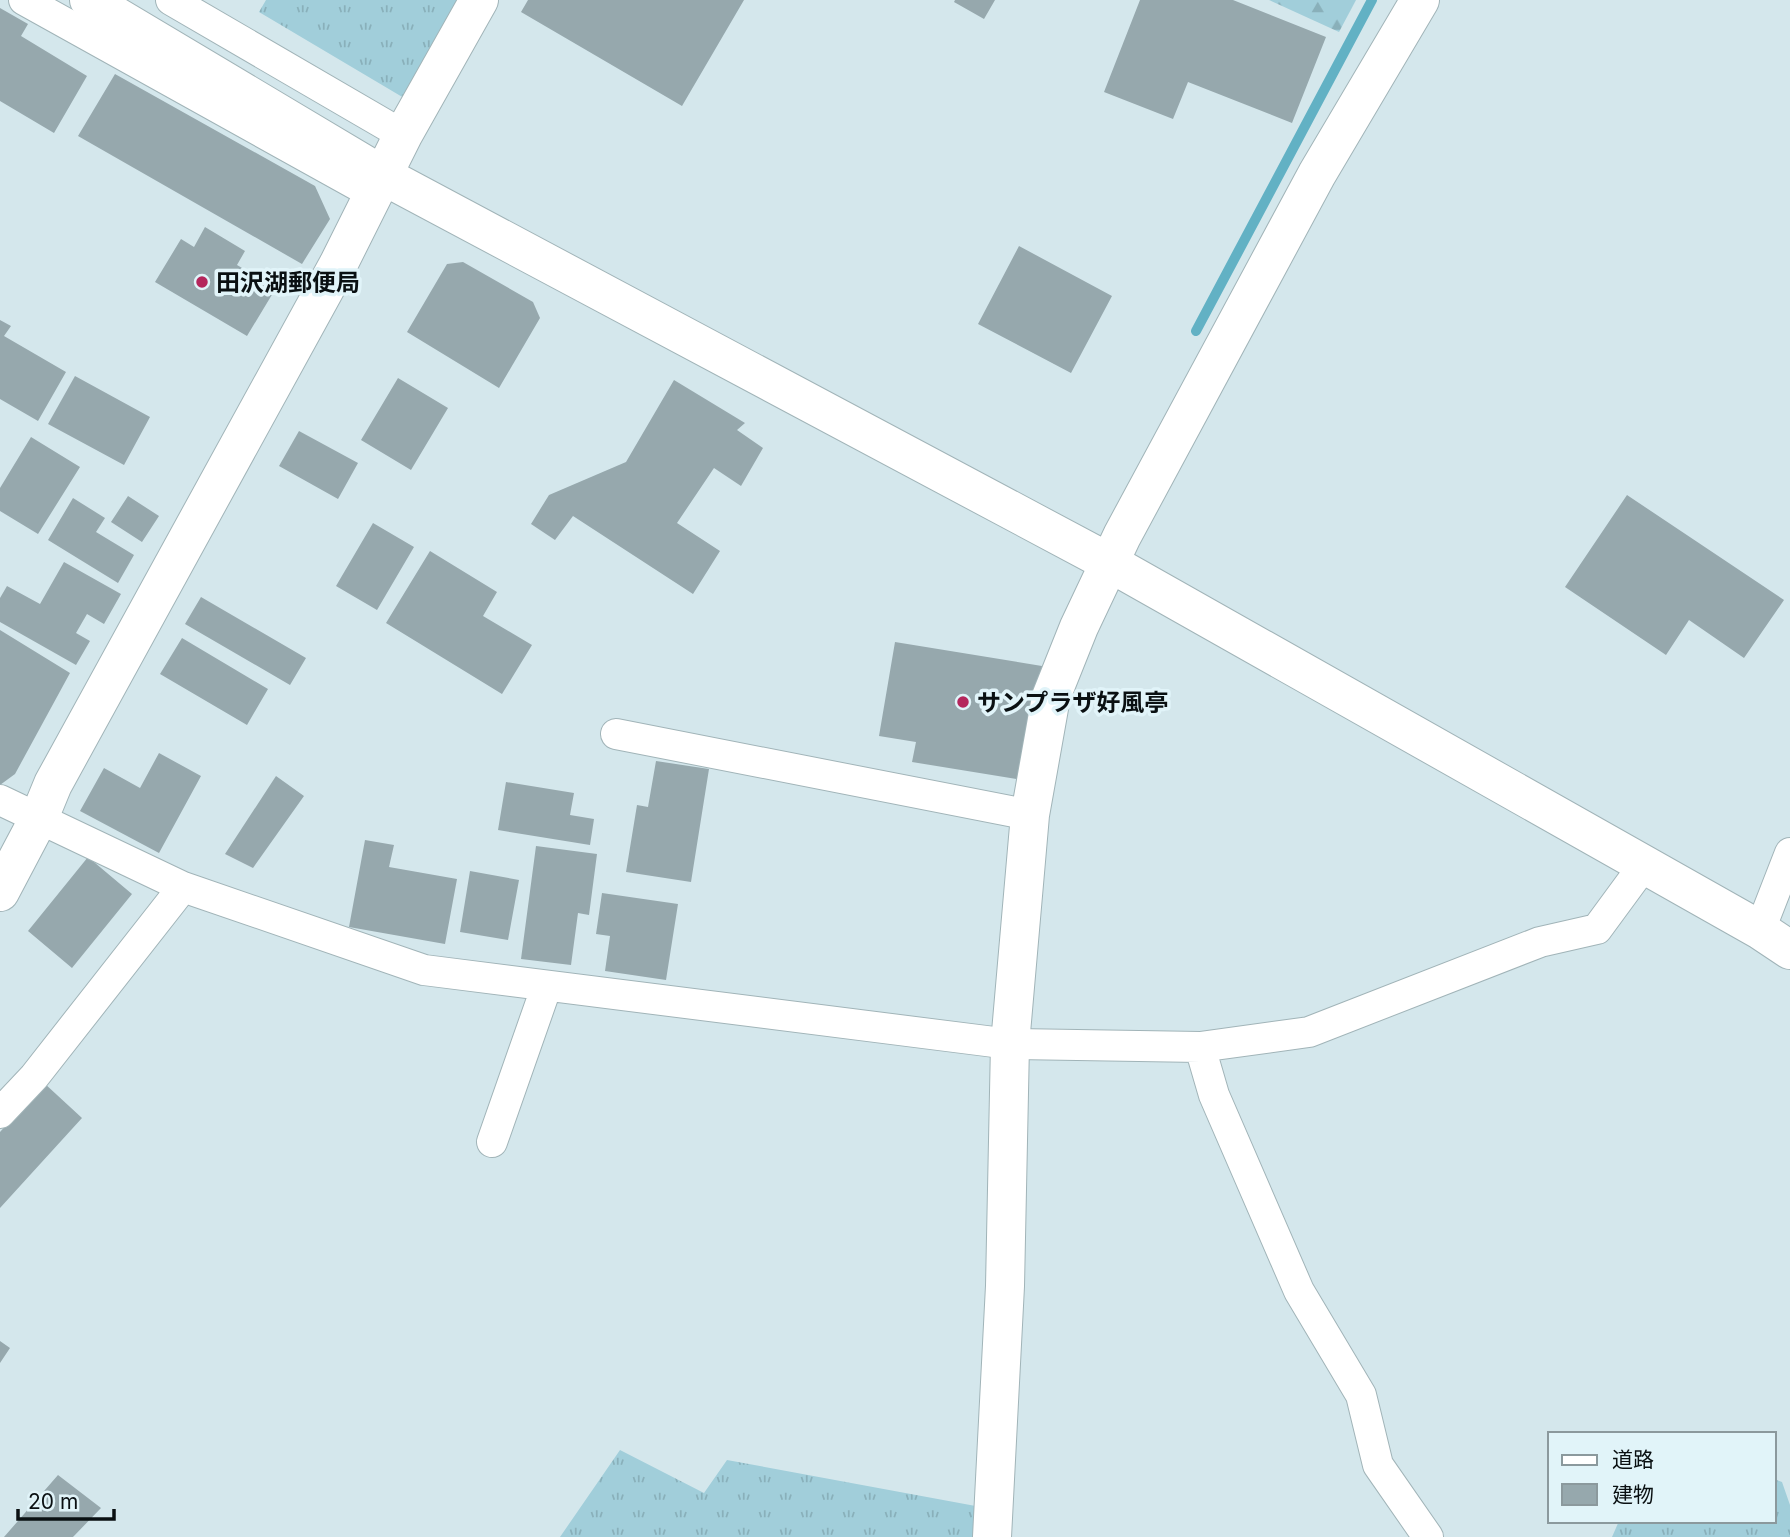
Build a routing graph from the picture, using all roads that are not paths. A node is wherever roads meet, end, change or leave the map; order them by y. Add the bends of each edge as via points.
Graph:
1 (24, 0) edge
2 (171, 0) edge
3 (479, 0) edge
4 (1420, 0) edge
5 (103, 8) edge
6 (403, 135) junction
7 (379, 185) junction
8 (1110, 563) junction
9 (616, 734) dead end
10 (0, 800) edge
11 (1030, 815) junction
12 (40, 818) junction
13 (1790, 853) edge
14 (1644, 865) junction
15 (183, 887) junction
16 (0, 892) edge
17 (1775, 940) edge
18 (546, 988) junction
19 (1010, 1044) junction
20 (1200, 1047) junction
21 (0, 1112) edge
22 (492, 1142) dead end
23 (992, 1537) edge
24 (1428, 1537) edge

1 - 7 street
2 - 6 street
3 - 6 street
4 - 8 street via 1317,174
5 - 7 street
6 - 7 street
7 - 8 street
7 - 12 street via 53,784
8 - 11 street via 1051,697
8 - 14 street
9 - 11 street
10 - 12 street
11 - 19 street
12 - 15 street
12 - 16 street
13 - 17 street
14 - 17 street
14 - 20 street via 1597,929 1540,942 1309,1032
15 - 18 street via 424,970
15 - 21 street via 34,1077
18 - 19 street
18 - 22 street
19 - 20 street
19 - 23 street via 1005,1286
20 - 24 street via 1214,1095 1299,1291 1361,1395 1378,1465

